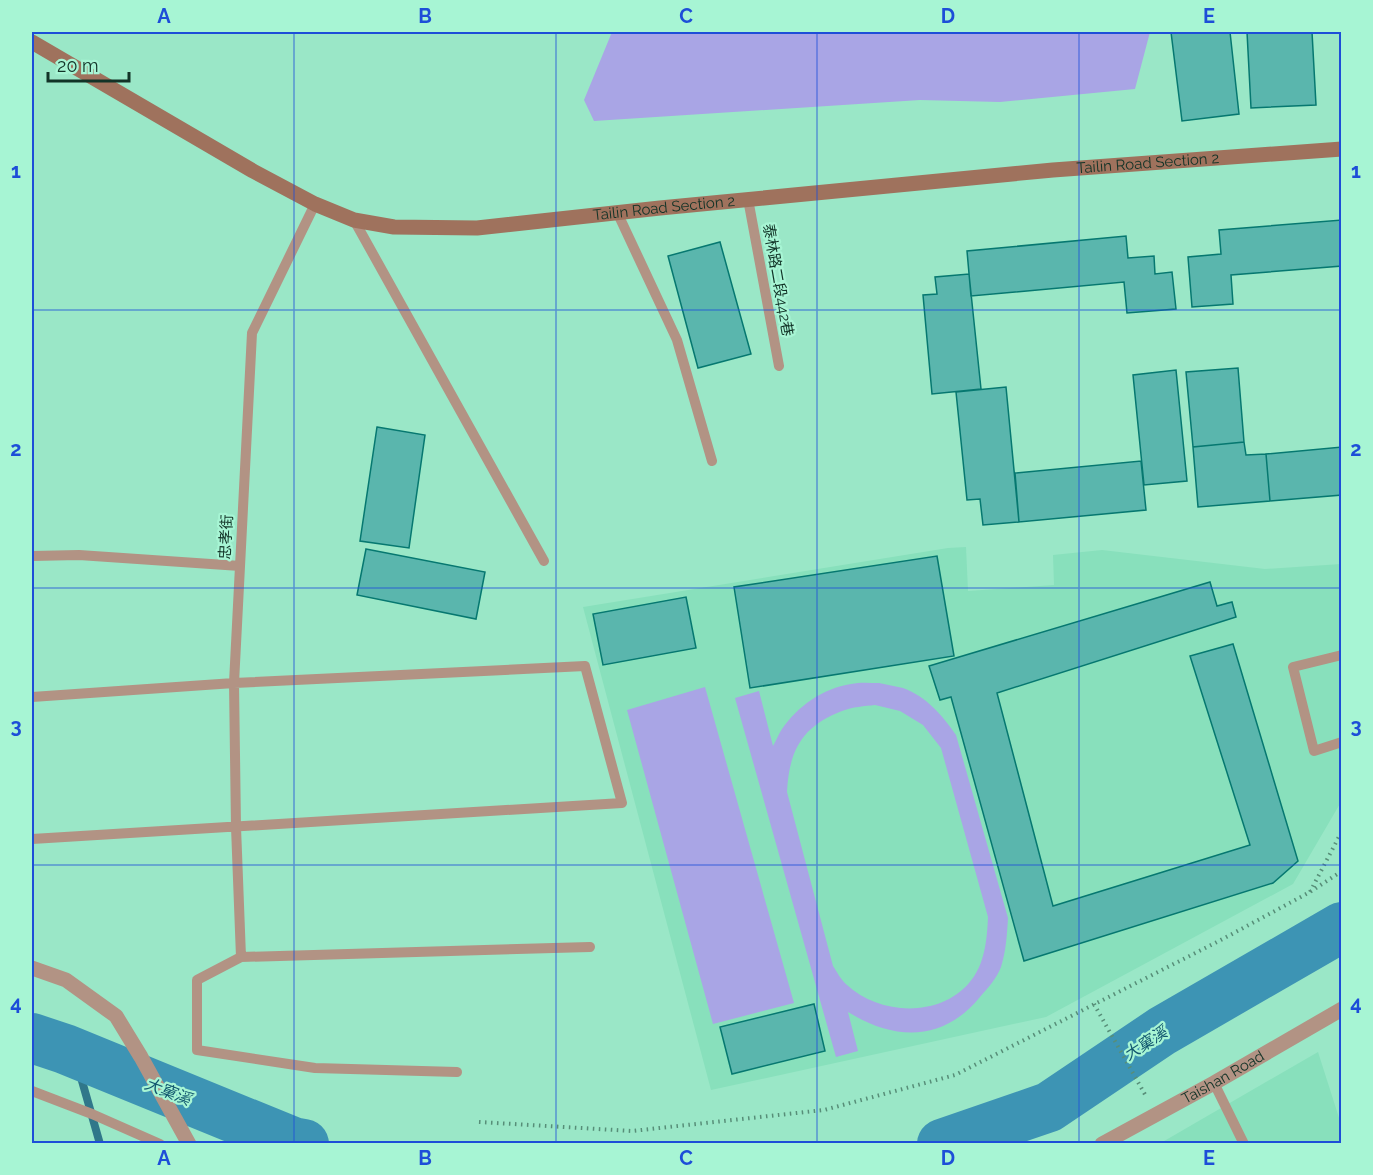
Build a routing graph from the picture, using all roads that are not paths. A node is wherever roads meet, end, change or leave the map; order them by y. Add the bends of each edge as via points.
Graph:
1 (32, 42) edge
2 (1341, 149) edge
3 (748, 199) junction
4 (315, 204) junction
5 (617, 212) junction
6 (354, 220) junction
7 (779, 366) dead end
8 (712, 461) dead end
9 (32, 556) edge
10 (544, 561) dead end
11 (240, 566) junction
12 (1341, 655) edge
13 (234, 683) junction
14 (32, 697) edge
15 (1341, 742) edge
16 (236, 827) junction
17 (32, 839) edge
18 (590, 947) dead end
19 (241, 957) junction
20 (32, 968) edge
21 (1341, 1009) edge
22 (457, 1072) dead end
23 (1214, 1083) junction
24 (32, 1090) edge
25 (160, 1143) edge
26 (189, 1143) edge
27 (1102, 1143) edge
28 (1244, 1143) edge

1 - 4 main road, Tailin Road Section 2
2 - 3 main road, Tailin Road Section 2 via 1053,170
3 - 5 main road, Tailin Road Section 2
3 - 7 lane, 泰林路二段442巷
4 - 6 main road, Tailin Road Section 2
4 - 11 lane, 忠孝街 via 252,333
5 - 6 main road, Tailin Road Section 2 via 477,228 394,227
5 - 8 lane via 677,340
6 - 10 lane
9 - 11 lane via 79,555
11 - 13 lane, 忠孝街
12 - 15 lane via 1293,667 1314,751
13 - 14 lane
13 - 16 lane, 忠孝街
13 - 16 lane via 585,666 622,803
16 - 17 lane
16 - 19 lane, 忠孝街
18 - 19 lane
19 - 22 lane via 197,980 197,1050 315,1068
20 - 26 street via 66,980 116,1016
21 - 23 street, Taishan Road
23 - 27 street, Taishan Road
23 - 28 lane
24 - 25 lane

